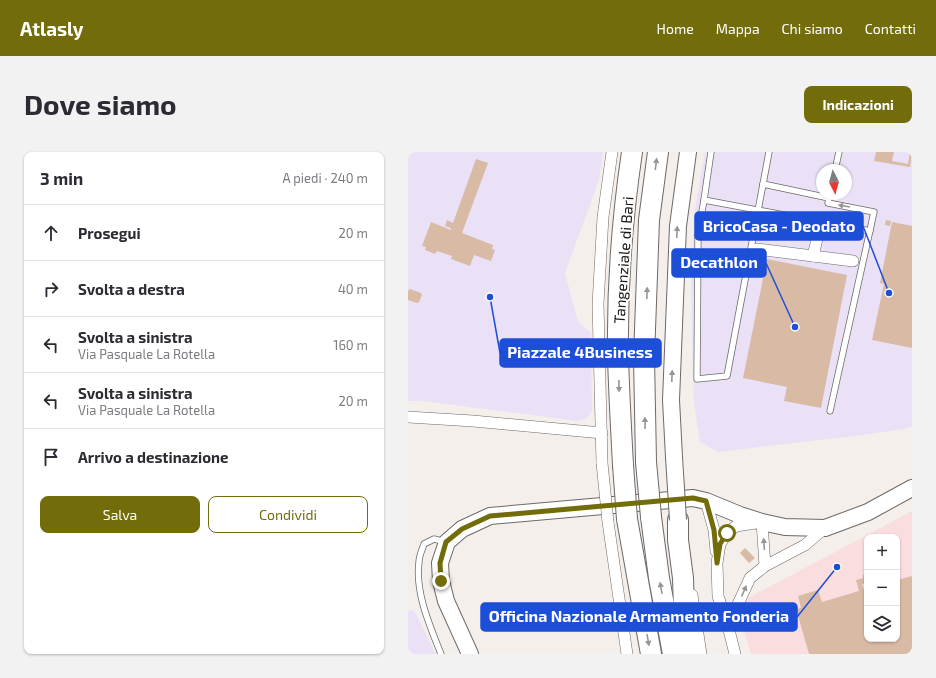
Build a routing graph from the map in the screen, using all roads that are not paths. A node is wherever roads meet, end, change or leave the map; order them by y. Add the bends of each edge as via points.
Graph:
1 (612, 152) edge
2 (632, 152) edge
3 (658, 152) edge
4 (688, 152) edge
5 (711, 152) edge
6 (769, 152) edge
7 (839, 152) edge
8 (836, 164) edge
9 (763, 184) junction
10 (816, 194) edge
11 (704, 200) junction
12 (828, 200) edge
13 (758, 210) junction
14 (820, 222) junction
15 (870, 231) junction
16 (757, 249) dead end
17 (813, 256) junction
18 (853, 261) dead end
19 (830, 411) dead end
20 (408, 417) edge
21 (602, 433) junction
22 (912, 488) edge
23 (706, 501) junction
24 (618, 520) junction
25 (678, 520) junction
26 (762, 522) junction
27 (825, 528) junction
28 (446, 542) junction
29 (717, 563) junction
30 (765, 566) junction
31 (728, 626) junction
32 (441, 654) edge
33 (470, 654) edge
34 (627, 654) edge
35 (651, 654) edge
36 (673, 654) edge
37 (686, 654) edge
38 (701, 654) edge
39 (735, 654) edge

1 - 21 street via 603,216 598,304
2 -> 24 highway, Tangenziale di Bari, bridge via 624,218 619,308 619,405 623,465
36 -> 3 highway, Tangenziale di Bari, bridge via 659,578 646,462 644,358 650,220
25 -> 4 street, bridge via 671,400 678,226
5 - 11 lane
6 - 9 lane
7 - 8 lane
9 - 10 lane
9 - 13 lane
11 - 13 lane
11 - 13 lane via 698,235 697,379 727,376
15 -> 12 lane via 874,212 828,203
13 - 14 lane
14 - 15 lane
14 - 17 street
15 - 19 lane
16 - 17 street
17 - 18 street
20 - 21 street
21 - 24 street, bridge via 602,463
22 - 27 street via 868,512
23 - 26 street
23 - 28 street via 693,498 490,516 462,529
23 - 29 street via 714,530
24 - 34 street
24 -> 35 highway, Tangenziale di Bari
25 - 37 highway
25 - 38 street
26 - 27 street via 785,527
26 - 29 street via 736,526 727,533 720,544
30 -> 26 street
27 - 30 street via 805,545
28 - 32 lane via 434,539 424,544 419,561 423,603
28 - 33 street via 440,563 441,581 446,601
29 - 31 street via 718,596
31 -> 30 street via 750,578
31 - 39 street

